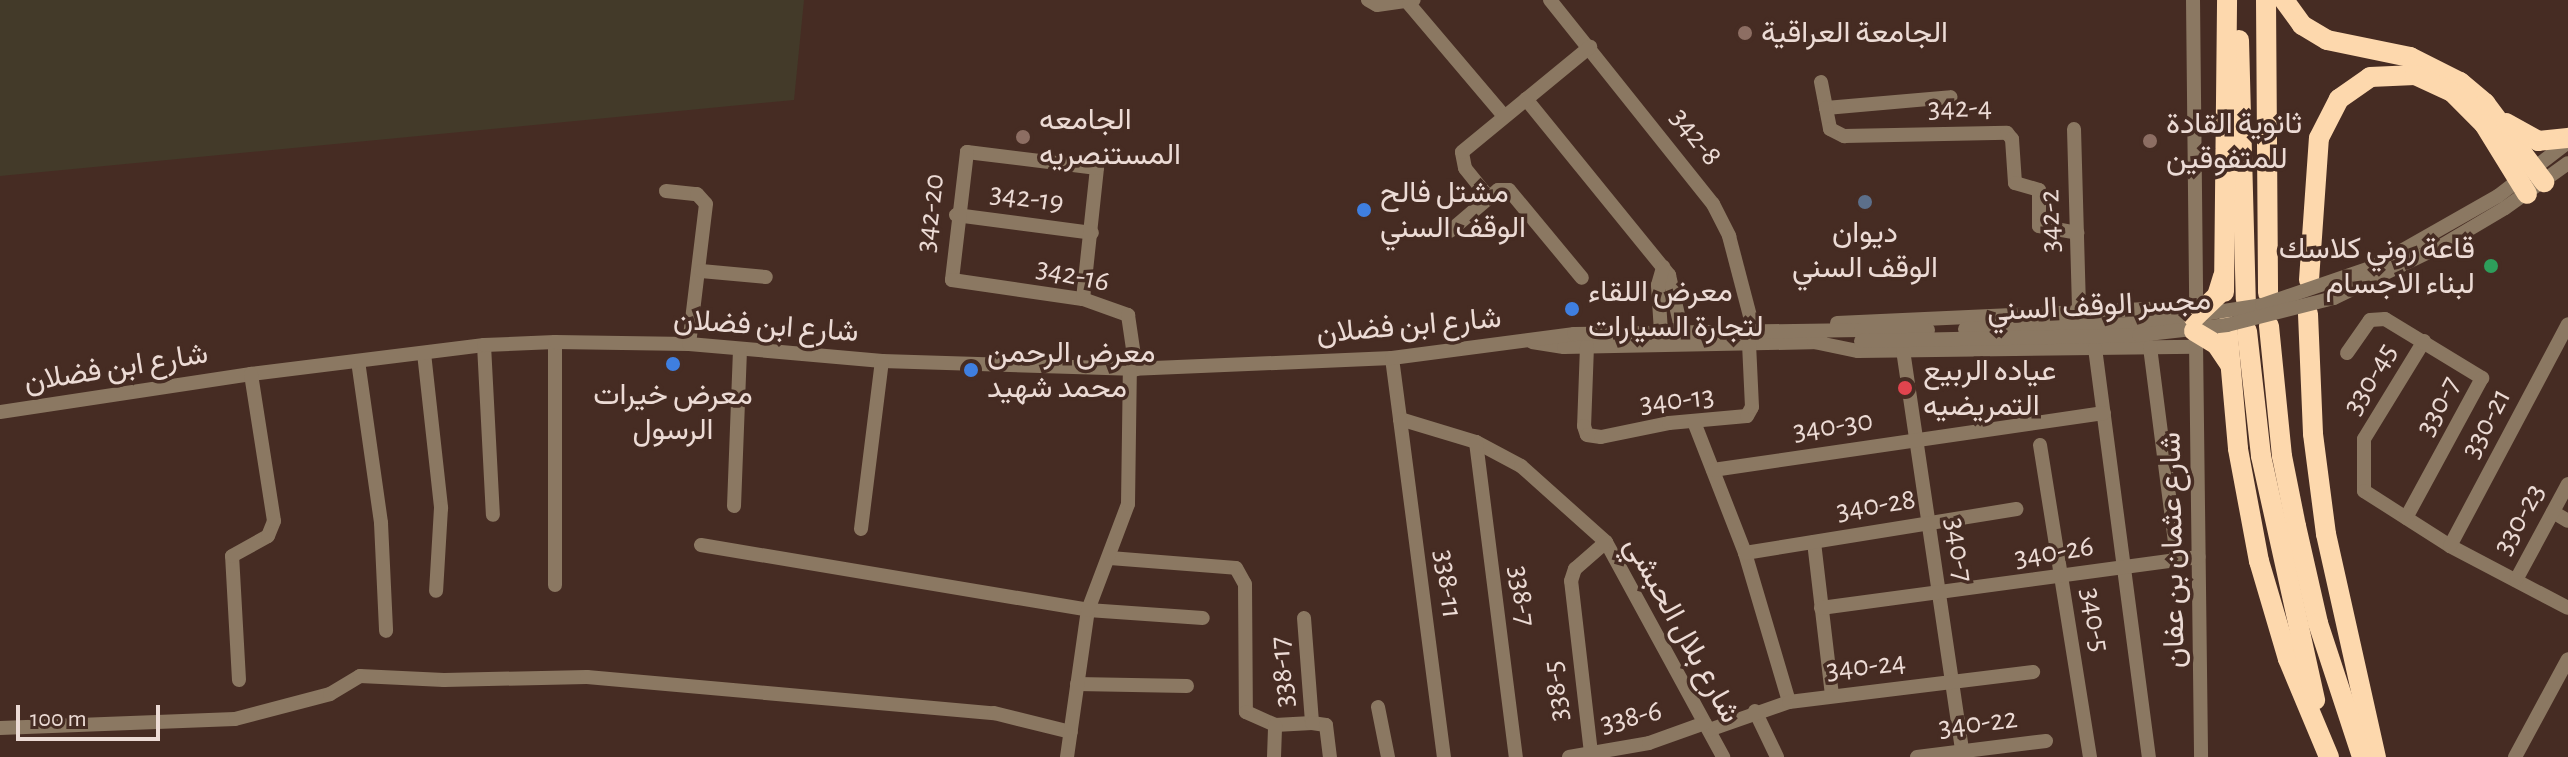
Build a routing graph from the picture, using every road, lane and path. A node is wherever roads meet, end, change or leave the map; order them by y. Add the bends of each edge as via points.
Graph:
1 (1368, 0) edge
2 (1550, 0) edge
3 (2193, 0) edge
4 (2227, 0) edge
5 (2238, 0) edge
6 (2266, 0) edge
7 (2284, 0) edge
8 (1412, 2) edge
9 (1590, 47) junction
10 (1821, 82) dead end
11 (1951, 97) dead end
12 (1526, 99) junction
13 (1826, 108) junction
14 (2492, 112) junction
15 (1504, 116) junction
16 (2074, 129) dead end
17 (2568, 140) edge
18 (2568, 163) edge
19 (2531, 182) junction
20 (666, 191) dead end
21 (1489, 198) junction
22 (956, 215) junction
23 (1450, 231) dead end
24 (1092, 233) junction
25 (2077, 233) junction
26 (1663, 267) junction
27 (701, 271) junction
28 (2223, 276) junction
29 (766, 277) dead end
30 (1582, 278) dead end
31 (952, 280) joint
32 (2309, 280) dead end
33 (2268, 293) dead end
34 (1083, 299) junction
35 (2246, 299) dead end
36 (2079, 313) junction
37 (2308, 314) dead end
38 (2233, 323) junction
39 (2568, 324) edge
40 (2195, 325) junction
41 (2269, 326) dead end
42 (1661, 332) junction
43 (1682, 332) junction
44 (1814, 336) junction
45 (1861, 336) joint
46 (1752, 337) junction
47 (1532, 341) junction
48 (2424, 341) junction
49 (555, 342) junction
50 (689, 344) junction
51 (484, 345) junction
52 (1587, 346) junction
53 (2150, 347) junction
54 (2095, 348) junction
55 (740, 349) junction
56 (1903, 350) junction
57 (424, 353) junction
58 (2347, 353) dead end
59 (1392, 358) junction
60 (358, 361) junction
61 (882, 361) junction
62 (2230, 365) junction
63 (1133, 369) junction
64 (251, 374) junction
65 (0, 412) edge
66 (2104, 413) junction
67 (1400, 419) junction
68 (1694, 422) junction
69 (1917, 440) junction
70 (1476, 442) junction
71 (2040, 445) dead end
72 (1713, 470) junction
73 (2568, 484) edge
74 (734, 506) dead end
75 (2016, 509) dead end
76 (2553, 512) junction
77 (493, 515) dead end
78 (2406, 518) junction
79 (2568, 521) edge
80 (1929, 523) junction
81 (861, 529) dead end
82 (1606, 542) junction
83 (1814, 542) junction
84 (701, 545) dead end
85 (2450, 546) junction
86 (1745, 553) junction
87 (2199, 557) junction
88 (1110, 558) junction
89 (2177, 559) junction
90 (2125, 567) junction
91 (2062, 577) junction
92 (2516, 580) junction
93 (555, 585) dead end
94 (436, 591) dead end
95 (1940, 595) junction
96 (1821, 608) junction
97 (2568, 608) edge
98 (1088, 610) junction
99 (1203, 618) dead end
100 (1304, 618) dead end
101 (386, 631) dead end
102 (2568, 659) edge
103 (2033, 672) dead end
104 (239, 680) dead end
105 (1952, 683) junction
106 (1077, 684) junction
107 (1187, 686) dead end
108 (1832, 695) junction
109 (1789, 702) junction
110 (1378, 707) dead end
111 (1755, 711) junction
112 (1312, 723) junction
113 (1275, 725) junction
114 (1707, 726) junction
115 (0, 728) edge
116 (1071, 732) junction
117 (2046, 741) dead end
118 (1591, 753) junction
119 (1621, 753) edge
120 (1963, 754) edge
121 (1067, 757) edge
122 (1274, 757) edge
123 (1330, 757) edge
124 (1388, 757) edge
125 (1444, 757) edge
126 (1516, 757) edge
127 (1569, 757) edge
128 (1723, 757) edge
129 (1777, 757) edge
130 (1917, 757) edge
131 (2090, 757) edge
132 (2149, 757) edge
133 (2201, 757) edge
134 (2330, 757) edge
135 (2362, 757) edge
136 (2376, 757) edge
137 (2515, 757) edge

1 - 8 street via 1375,5
2 - 9 street, 342-8
3 - 40 street, شارع عثمان بن عفان
4 - 28 highway
5 - 35 highway
6 - 33 highway
7 - 14 highway via 2315,34 2433,65 2470,89
8 - 15 street
9 - 12 street
9 - 46 street, 342-8 via 1713,204 1729,236
10 - 13 street
11 - 13 street
12 - 15 street
12 - 26 street
13 - 25 street, 342-4 via 1830,129 1844,136 2007,133 2015,183 2039,190 2039,226
14 - 17 highway via 2532,139
14 - 19 highway
15 - 21 street via 1462,152 1465,168
16 - 25 street, 342-2
17 - 19 street
18 - 19 street
19 - 32 highway via 2477,115 2442,86 2397,73 2361,81 2333,107 2319,138
19 - 38 street, مجسر الوقف السني, bridge via 2348,292
20 - 27 street via 704,199
21 - 23 street
21 - 30 street via 1498,190 1509,190
22 - 24 street, 342-19
22 - 24 street, 342-20 via 967,152 1097,168
22 - 31 street, 342-20
24 - 34 street
25 - 36 street, 342-2
26 - 42 street via 1658,285
26 - 43 street via 1677,292
27 - 29 street
27 - 50 street
28 - 38 highway, bridge
28 - 40 highway, bridge
31 - 34 street, 342-16
34 - 63 street, 342-16 via 1128,315
36 - 40 street
36 - 44 street via 1858,320
37 - 136 highway via 2313,434 2326,534
38 - 40 street, مجسر الوقف السني, bridge
38 - 62 highway
38 - 134 highway
39 - 85 street, 330-21
40 - 45 street, مجسر الوقف السني, bridge
40 - 53 street
40 - 62 highway, bridge
40 - 87 street, شارع عثمان بن عفان
41 - 135 highway via 2282,456 2296,526 2318,623
42 - 43 street, شارع ابن فضلان
42 - 47 street, شارع ابن فضلان via 1555,335
43 - 46 street, شارع ابن فضلان
44 - 45 street, شارع ابن فضلان
44 - 46 street, شارع ابن فضلان
44 - 56 street via 1858,351
46 - 52 street, شارع ابن فضلان
46 - 68 street, 340-13 via 1749,414
47 - 52 street, شارع ابن فضلان
47 - 59 street, شارع ابن فضلان
48 - 58 street via 2377,317
48 - 78 street, 330-45 via 2364,439 2364,491
48 - 78 street, 330-7 via 2478,372 2483,384
49 - 50 street, شارع ابن فضلان
49 - 51 street, شارع ابن فضلان
49 - 93 street
50 - 55 street, شارع ابن فضلان
51 - 57 street, شارع ابن فضلان
51 - 77 street
52 - 68 street, 340-13 via 1587,435
53 - 54 street
53 - 89 street
54 - 56 street
54 - 66 street
55 - 61 street, شارع ابن فضلان
55 - 74 street
56 - 69 street, 340-7
57 - 60 street, شارع ابن فضلان
57 - 94 street via 441,508
59 - 63 street, شارع ابن فضلان
59 - 67 street
60 - 64 street, شارع ابن فضلان
60 - 101 street via 381,523
61 - 63 street, شارع ابن فضلان
61 - 81 street
62 - 134 highway via 2259,561 2288,659
63 - 88 street via 1128,504
64 - 65 street, شارع ابن فضلان
64 - 104 street via 274,521 268,536 232,556
66 - 69 street, 340-30
66 - 90 street
67 - 70 street, شارع بلال الحبشي
67 - 125 street, 338-11
68 - 72 street
69 - 72 street, 340-30
69 - 80 street, 340-7
70 - 82 street, شارع بلال الحبشي via 1521,466
70 - 126 street, 338-7
71 - 91 street, 340-5
72 - 86 street
73 - 76 street, 330-23
75 - 80 street, 340-28
76 - 79 street
76 - 92 street, 330-23
78 - 85 street
80 - 83 street, 340-28
80 - 95 street, 340-7
82 - 114 street, شارع بلال الحبشي
82 - 118 street, 338-5 via 1575,569 1571,581
83 - 86 street, 340-28
83 - 96 street
84 - 98 street
85 - 92 street
86 - 109 street
87 - 89 street, 340-26
87 - 133 street, شارع عثمان بن عفان
88 - 98 street
88 - 113 street via 1225,564 1242,573 1246,712
89 - 90 street, 340-26
90 - 91 street, 340-26
90 - 132 street
91 - 95 street, 340-26
91 - 131 street, 340-5
92 - 97 street
95 - 96 street, 340-26
95 - 105 street, 340-7
96 - 108 street
98 - 99 street
98 - 106 street
100 - 112 street, 338-17
102 - 137 street
103 - 105 street, 340-24
105 - 108 street, 340-24
105 - 120 street, 340-7
106 - 107 street
106 - 116 street
108 - 109 street, 340-24
109 - 111 street, 340-24
110 - 124 street
111 - 114 street, 340-24
111 - 129 street
112 - 113 street
112 - 123 street, 338-17 via 1326,725
113 - 122 street
114 - 119 street, 338-6
114 - 128 street, شارع بلال الحبشي
115 - 116 street via 235,719 330,694 360,676 587,677 994,713
116 - 121 street
117 - 120 street, 340-22
118 - 119 street, 338-6
118 - 127 street, 338-6
120 - 130 street, 340-22

